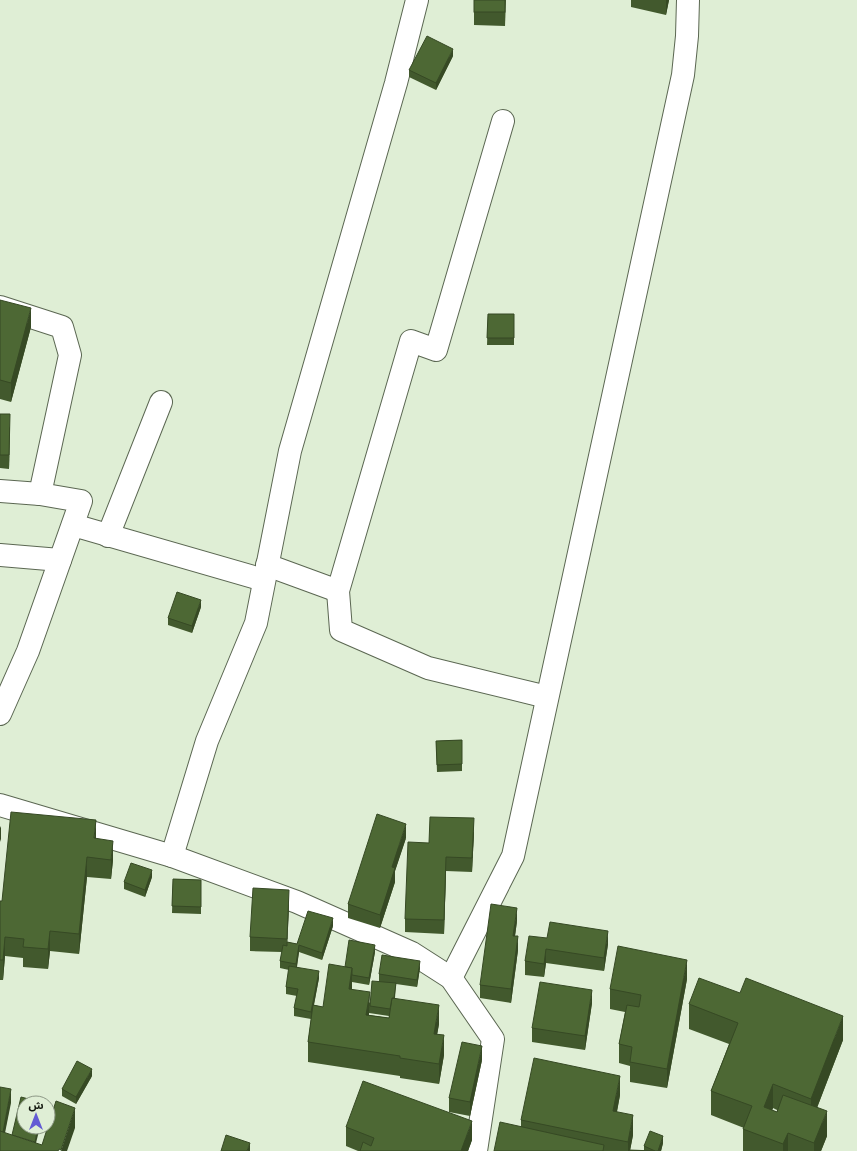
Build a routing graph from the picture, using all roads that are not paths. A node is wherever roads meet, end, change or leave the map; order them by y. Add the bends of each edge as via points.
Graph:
1 (417, 0) edge
2 (688, 0) edge
3 (503, 121) dead end
4 (0, 307) edge
5 (161, 402) dead end
6 (0, 491) edge
7 (40, 494) junction
8 (73, 525) junction
9 (108, 536) junction
10 (0, 555) edge
11 (60, 560) junction
12 (266, 572) junction
13 (338, 591) junction
14 (547, 697) junction
15 (0, 714) edge
16 (0, 805) edge
17 (172, 856) junction
18 (451, 978) junction
19 (476, 1151) edge

1 - 12 street via 396,83 290,451
2 - 14 street via 683,75
3 - 13 street via 436,350 411,341
4 - 7 street via 62,327 70,355
5 - 9 street
6 - 7 street
7 - 8 street via 81,501
8 - 9 street
8 - 11 street
9 - 12 street
10 - 11 street
11 - 15 street via 28,651
12 - 13 street
12 - 17 street via 256,623 207,741
13 - 14 street via 341,630 428,668
14 - 18 street via 513,856
16 - 17 street
17 - 18 street via 297,902 412,953
18 - 19 street via 493,1039

